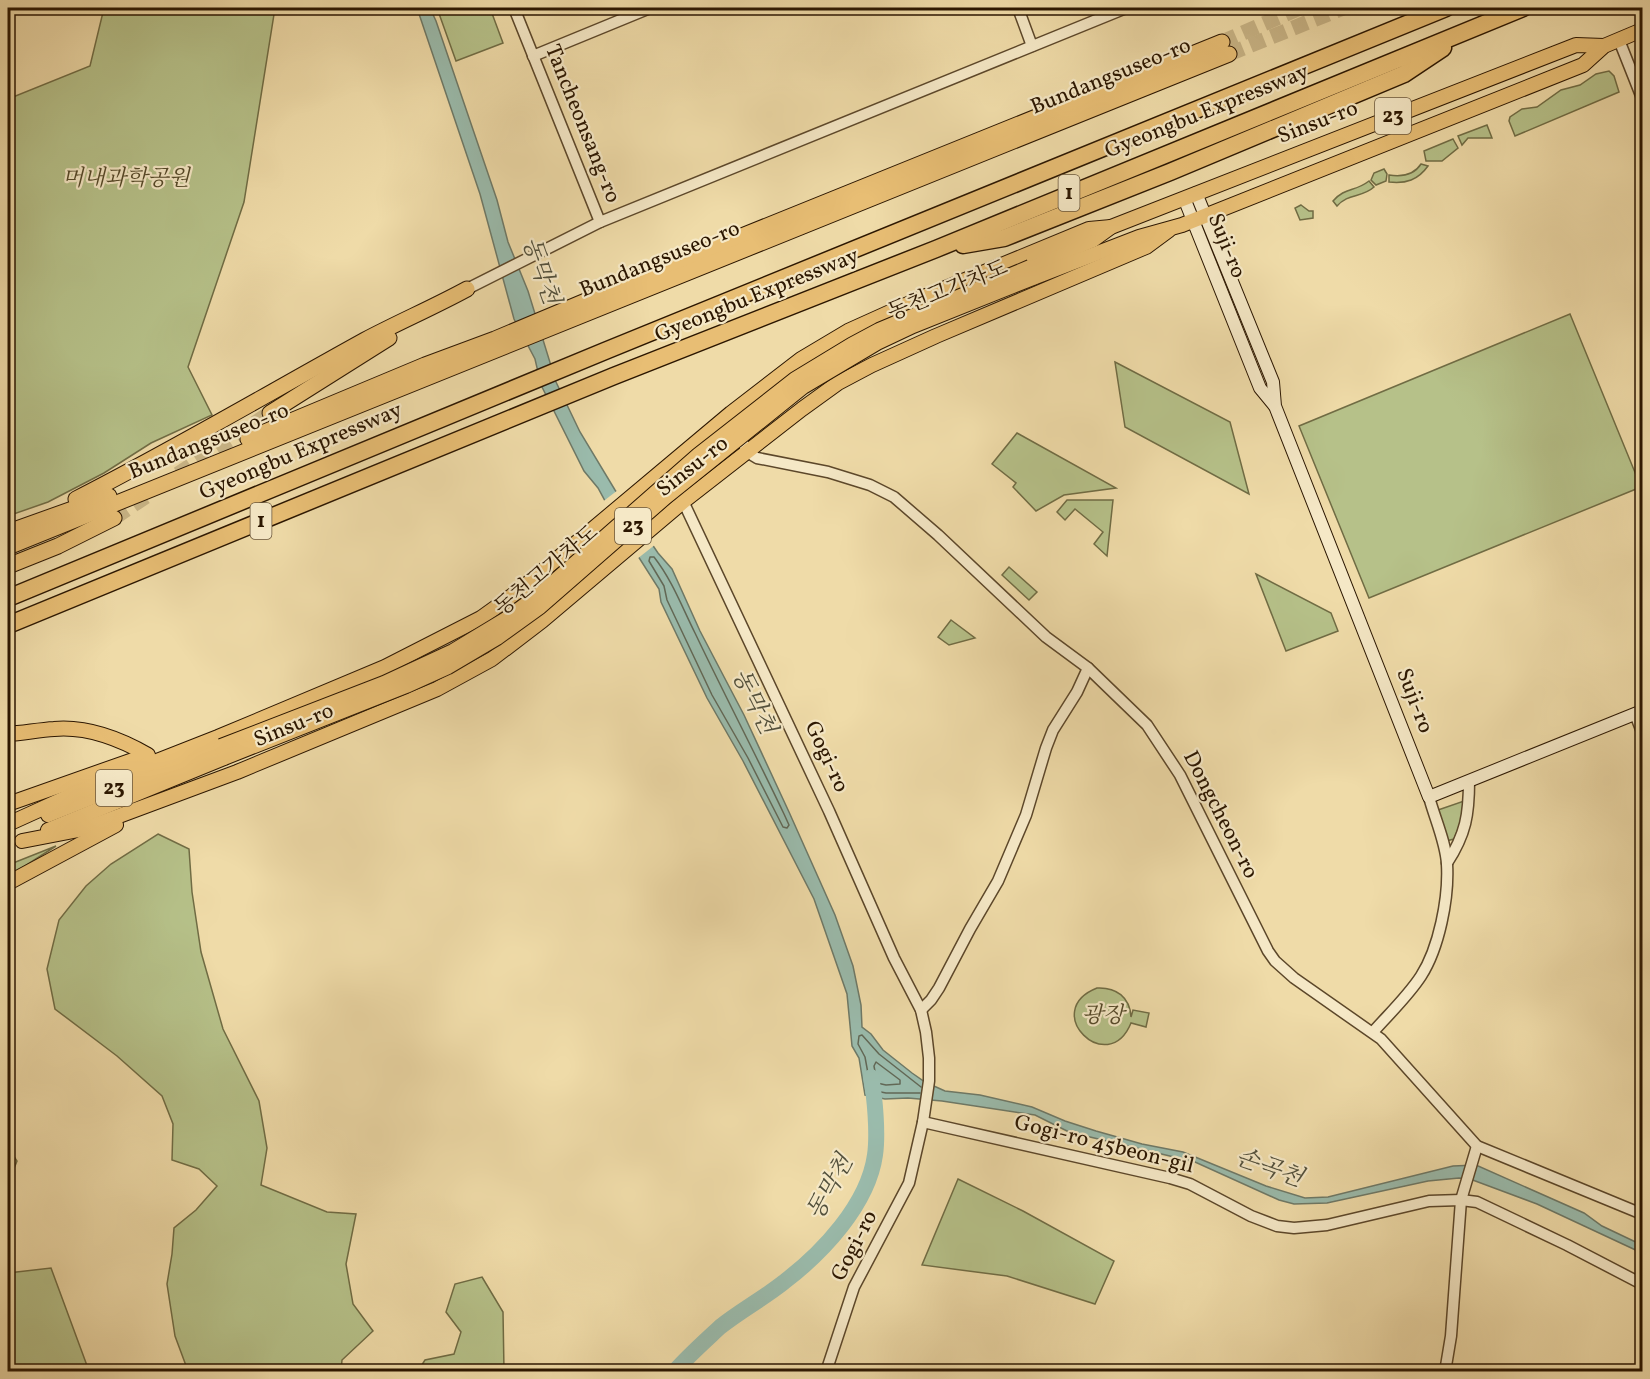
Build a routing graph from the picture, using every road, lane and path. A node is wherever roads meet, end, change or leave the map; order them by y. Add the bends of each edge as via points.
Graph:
1 (514, 8) edge
2 (650, 8) edge
3 (1018, 8) edge
4 (1126, 8) edge
5 (1446, 8) edge
6 (1523, 8) edge
7 (1642, 30) edge
8 (1619, 40) junction
9 (1032, 46) junction
10 (1604, 46) junction
11 (1226, 48) tunnel mouth
12 (533, 56) junction
13 (1642, 98) edge
14 (1190, 196) junction
15 (1199, 218) junction
16 (600, 222) junction
17 (1111, 227) junction
18 (1169, 230) junction
19 (1032, 272) junction
20 (467, 289) joint
21 (432, 309) junction
22 (478, 352) junction
23 (270, 413) tunnel mouth
24 (731, 413) junction
25 (747, 452) junction
26 (667, 467) junction
27 (684, 501) junction
28 (114, 518) tunnel mouth
29 (26, 525) junction
30 (8, 532) edge
31 (8, 547) edge
32 (8, 566) edge
33 (8, 598) edge
34 (8, 625) edge
35 (1089, 668) junction
36 (1639, 712) edge
37 (1642, 732) edge
38 (8, 734) edge
39 (221, 747) junction
40 (148, 755) junction
41 (1469, 781) junction
42 (1429, 797) junction
43 (160, 801) junction
44 (10, 802) edge
45 (8, 824) edge
46 (8, 830) edge
47 (22, 841) junction
48 (8, 846) edge
49 (1447, 862) junction
50 (44, 863) junction
51 (8, 883) edge
52 (8, 892) edge
53 (921, 1010) junction
54 (1373, 1032) junction
55 (923, 1122) junction
56 (1476, 1151) junction
57 (1461, 1200) junction
58 (1642, 1214) edge
59 (1642, 1284) edge
60 (826, 1371) edge
61 (1444, 1371) edge

1 - 12 street, Tancheonsang-ro
2 - 12 street
3 - 9 street
4 - 9 street
5 - 33 highway, Gyeongbu Expressway / 1
6 - 34 highway, Gyeongbu Expressway / 1
7 - 8 main road, Sinsu-ro / 23
8 - 10 main road, Sinsu-ro / 23
8 - 13 street
9 - 16 street
10 - 14 main road, Sinsu-ro / 23 via 1576,45
10 - 15 main road, Sinsu-ro / 23 via 1583,65
11 - 22 highway, Bundangsuseo-ro
12 - 16 street, Tancheonsang-ro
14 - 15 main road, Suji-ro
14 - 17 main road, 동천고가차도 / 23
15 - 18 main road, 동천고가차도 / 23
15 - 42 main road, Suji-ro via 1260,388 1275,406
16 - 20 street
17 - 19 main road, 동천고가차도 / 23
17 - 24 main road, Sinsu-ro via 1089,229 848,331 801,359
18 - 19 main road, 동천고가차도 / 23
18 - 25 main road, Sinsu-ro via 1146,247 872,364 838,383
19 - 39 main road, 동천고가차도 / 23, bridge via 877,343 803,387 666,497 540,607 448,667
20 - 21 highway
21 - 23 highway
21 - 29 highway via 367,339 145,464
22 - 29 highway, Bundangsuseo-ro via 425,365 139,485
22 - 31 highway, Bundangsuseo-ro
24 - 25 street
24 - 26 main road, Sinsu-ro
25 - 27 main road, Sinsu-ro
25 - 35 street, Dongcheon-ro via 762,460 870,485 894,497 1046,638
26 - 27 street, Gogi-ro
26 - 39 main road, Sinsu-ro via 481,618
27 - 43 main road, Sinsu-ro via 492,659 434,691
27 - 53 street, Gogi-ro
28 - 32 highway
29 - 30 highway, Bundangsuseo-ro
35 - 53 street via 1053,730 1026,815 998,881 939,988
35 - 54 street, Dongcheon-ro via 1147,725 1165,750 1275,961
36 - 37 street
36 - 41 main road
38 - 40 main road via 71,729 125,741
39 - 40 main road
39 - 45 main road via 83,790
39 - 46 main road, 23
39 - 47 main road, 23
40 - 44 main road
41 - 42 main road
41 - 49 street via 1466,827
42 - 49 street
43 - 47 main road via 84,829
43 - 50 main road
47 - 48 main road, 23
49 - 54 street via 1442,917 1429,961 1414,986
50 - 51 main road
50 - 52 main road
53 - 55 street, Gogi-ro via 929,1058
54 - 56 street, Dongcheon-ro
55 - 57 street, Gogi-ro 45beon-gil via 1170,1178 1277,1226 1310,1228 1430,1201
55 - 60 street, Gogi-ro via 909,1183 854,1287
56 - 57 street
56 - 58 street, Dongcheon-ro
57 - 59 street, Gogi-ro 45beon-gil via 1477,1202
57 - 61 street via 1451,1335

